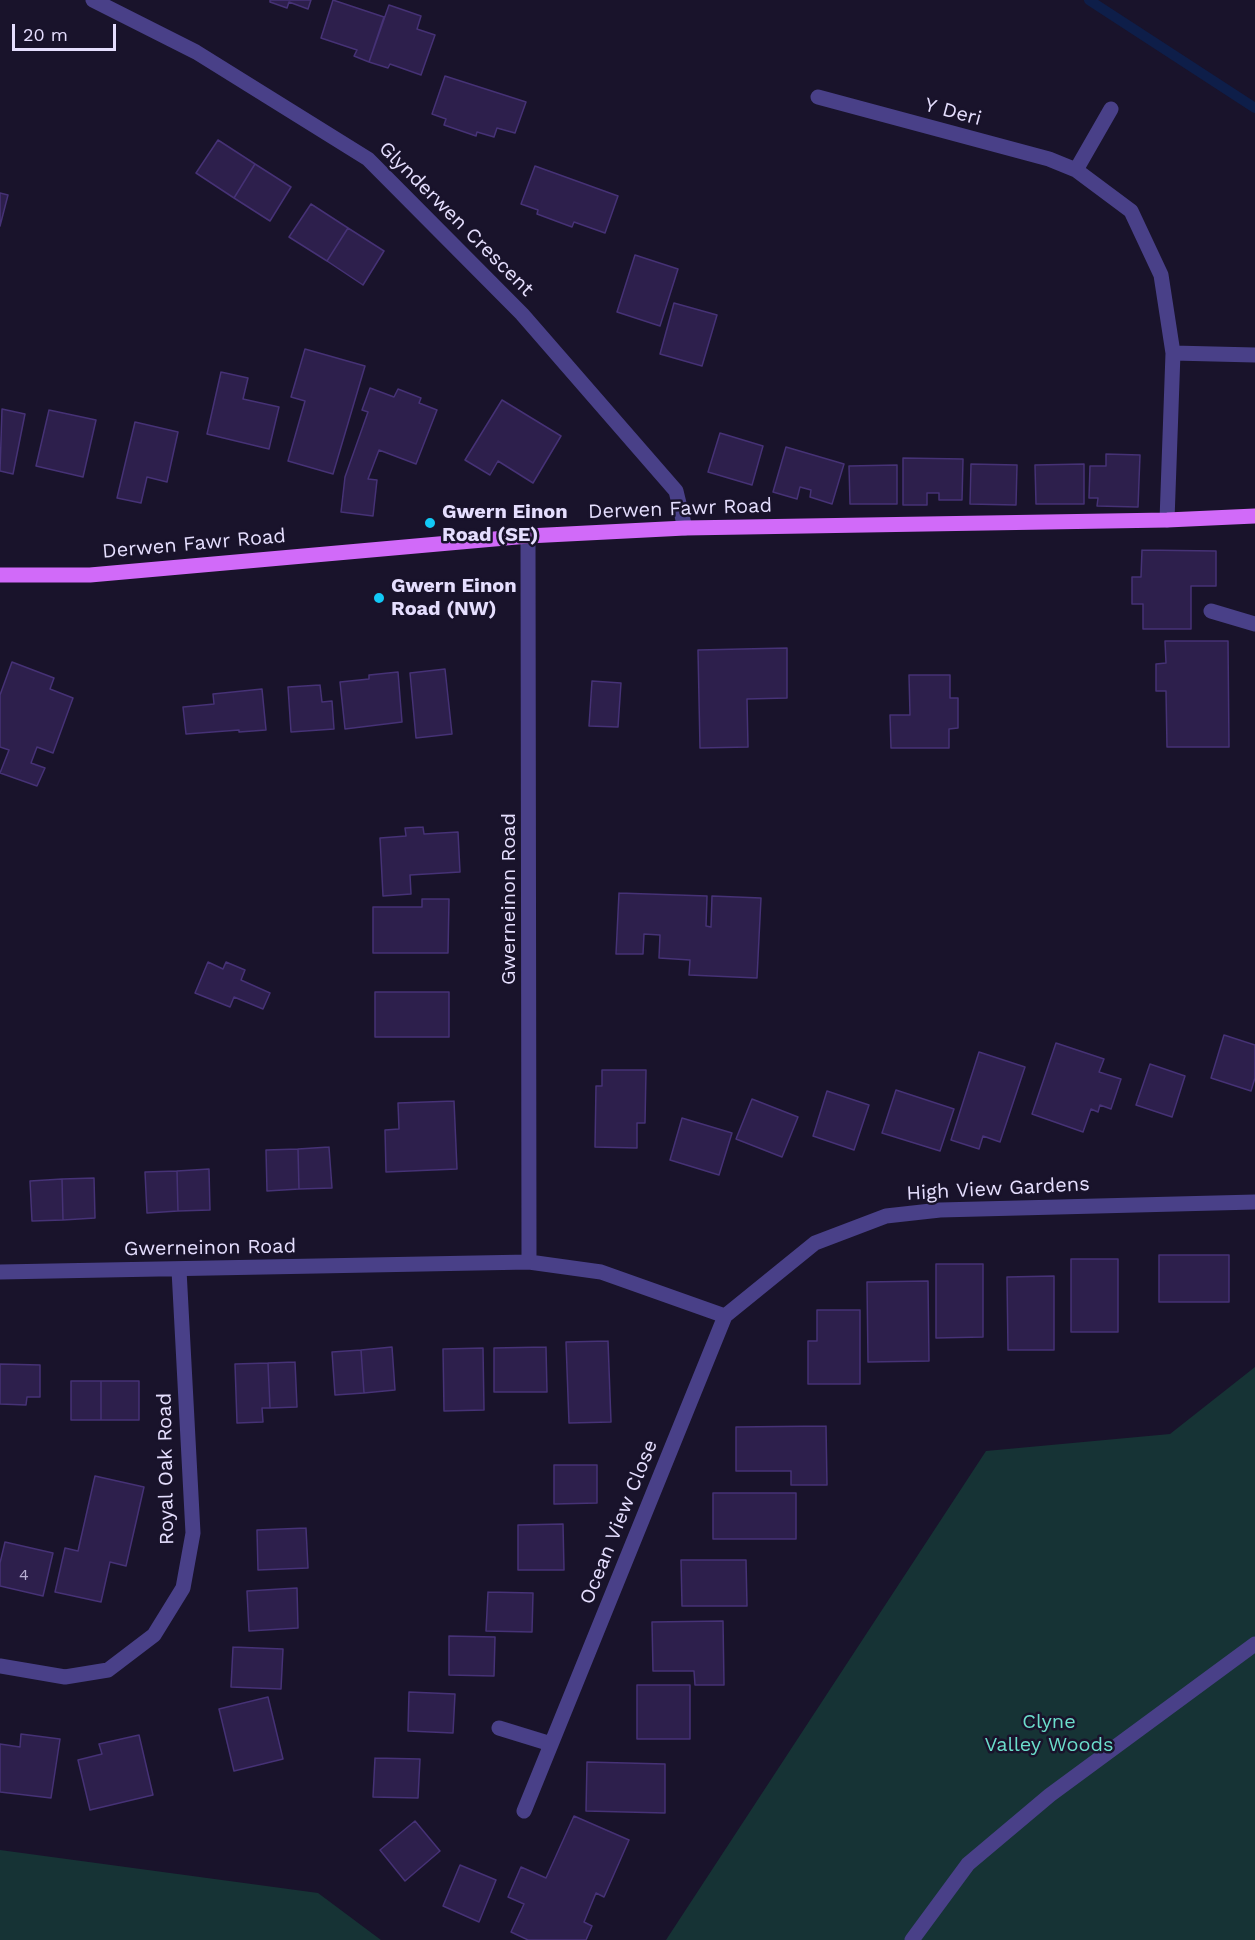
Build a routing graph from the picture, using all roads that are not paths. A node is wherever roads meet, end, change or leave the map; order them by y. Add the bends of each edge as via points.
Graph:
1 (93, 0) edge
2 (818, 97) dead end
3 (1111, 109) dead end
4 (1076, 170) junction
5 (1173, 353) junction
6 (1255, 356) edge
7 (1255, 516) edge
8 (1167, 519) junction
9 (685, 528) junction
10 (528, 536) junction
11 (0, 575) edge
12 (1211, 611) dead end
13 (1255, 624) edge
14 (1255, 1202) edge
15 (529, 1262) junction
16 (179, 1269) junction
17 (0, 1272) edge
18 (725, 1316) junction
19 (1255, 1644) edge
20 (0, 1666) edge
21 (499, 1728) dead end
22 (551, 1744) junction
23 (524, 1811) dead end
24 (912, 1940) edge

1 - 9 street, Glynderwen Crescent via 196,52 369,159 522,314 669,482 676,491
2 - 4 street, Y Deri via 1049,159
3 - 4 street
4 - 5 street, Y Deri via 1131,211 1161,275
5 - 6 street
5 - 8 street, Y Deri
7 - 8 main road, Derwen Fawr Road
8 - 9 main road, Derwen Fawr Road
9 - 10 main road, Derwen Fawr Road
10 - 11 main road, Derwen Fawr Road via 90,575
10 - 15 street, Gwerneinon Road
12 - 13 street
14 - 18 street, High View Gardens via 940,1210 886,1216 815,1242
15 - 16 street, Gwerneinon Road
15 - 18 street, Gwerneinon Road via 601,1272
16 - 17 street, Gwerneinon Road
16 - 20 street, Royal Oak Road via 193,1533 183,1588 154,1635 108,1670 65,1677
18 - 22 street, Ocean View Close
19 - 24 street via 1050,1794 968,1864
21 - 22 street
22 - 23 street, Ocean View Close

